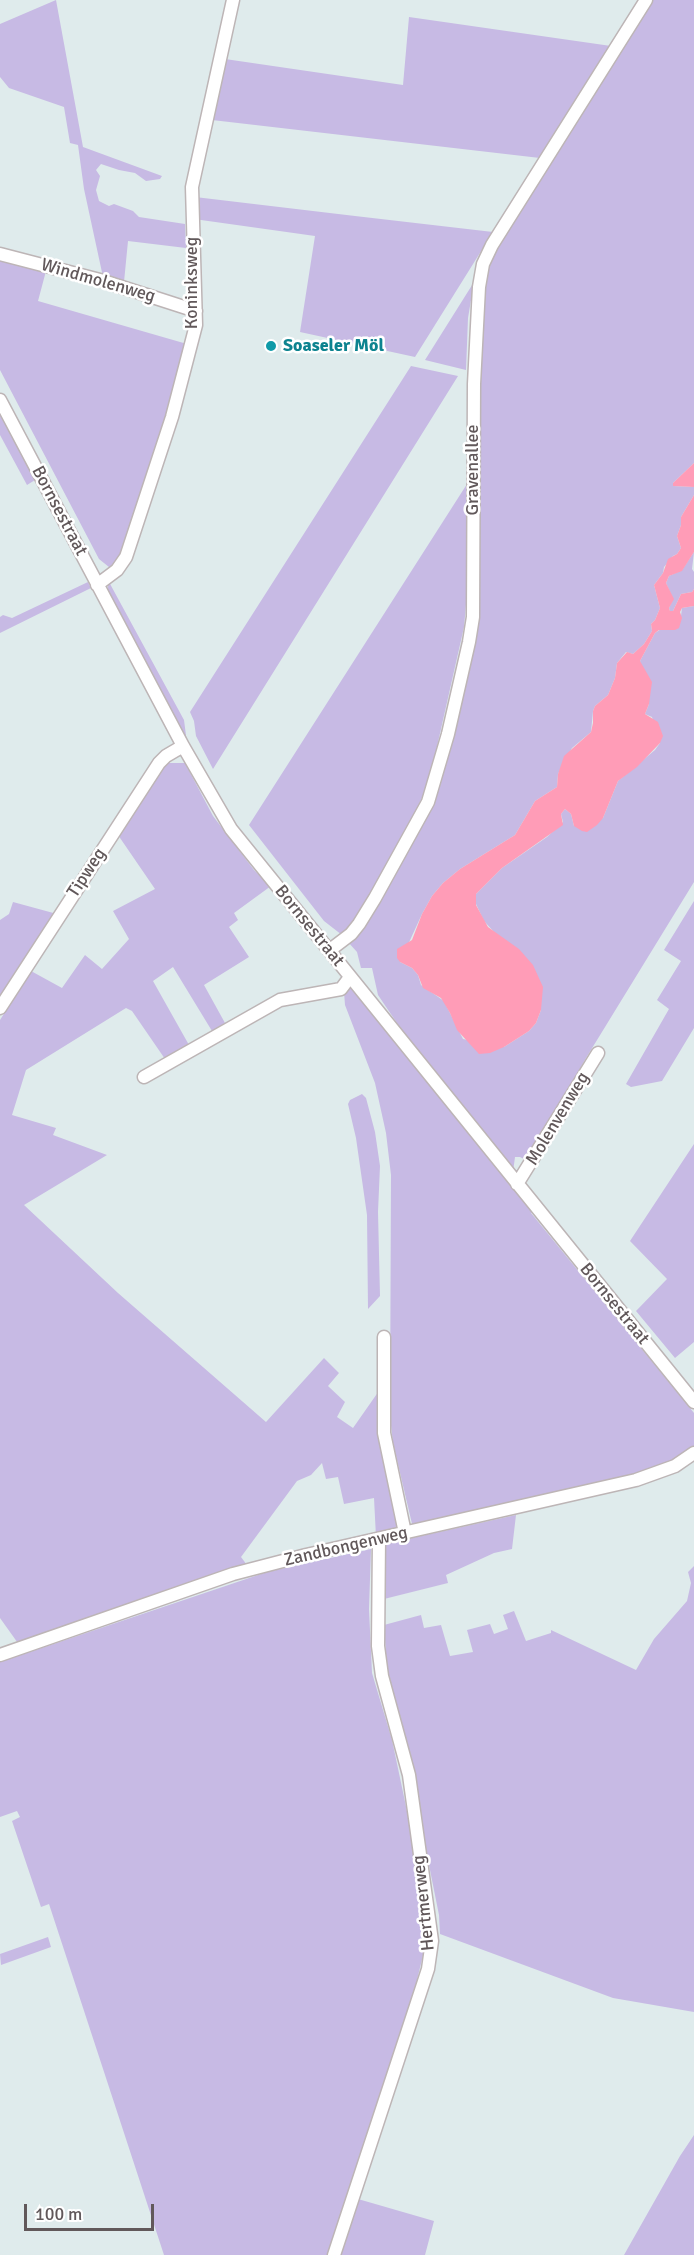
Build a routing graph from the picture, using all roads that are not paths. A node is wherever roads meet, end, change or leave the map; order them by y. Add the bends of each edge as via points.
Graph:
1 (233, 0) edge
2 (646, 0) edge
3 (0, 254) edge
4 (196, 311) junction
5 (0, 400) edge
6 (97, 585) junction
7 (183, 746) junction
8 (330, 950) junction
9 (350, 977) junction
10 (0, 1008) edge
11 (598, 1053) dead end
12 (144, 1077) dead end
13 (517, 1184) junction
14 (384, 1337) dead end
15 (694, 1402) edge
16 (694, 1453) edge
17 (405, 1533) junction
18 (378, 1539) junction
19 (0, 1655) edge
20 (334, 2255) edge

1 - 4 street, Koninksweg via 192,187
2 - 8 street, Gravenallee via 483,264 474,384 472,617 451,723 429,802 359,924
3 - 4 street, Windmolenweg
4 - 6 street, Koninksweg via 196,325 172,417 126,557 117,570
5 - 6 street, Bornsestraat
6 - 7 street, Bornsestraat
7 - 8 street, Bornsestraat via 231,829
7 - 10 street, Tipweg via 159,763
8 - 9 street, Bornsestraat
9 - 12 street, Bornsestraat via 341,989 280,1000
9 - 13 street, Bornsestraat
11 - 13 street, Molenvenweg
13 - 15 street, Bornsestraat
14 - 17 street via 384,1433
16 - 17 street, Zandbongenweg via 675,1467 653,1475
17 - 18 street, Zandbongenweg
18 - 19 street, Zandbongenweg via 233,1574
18 - 20 street, Hertmerweg via 378,1646 382,1676 409,1775 432,1941 428,1969

